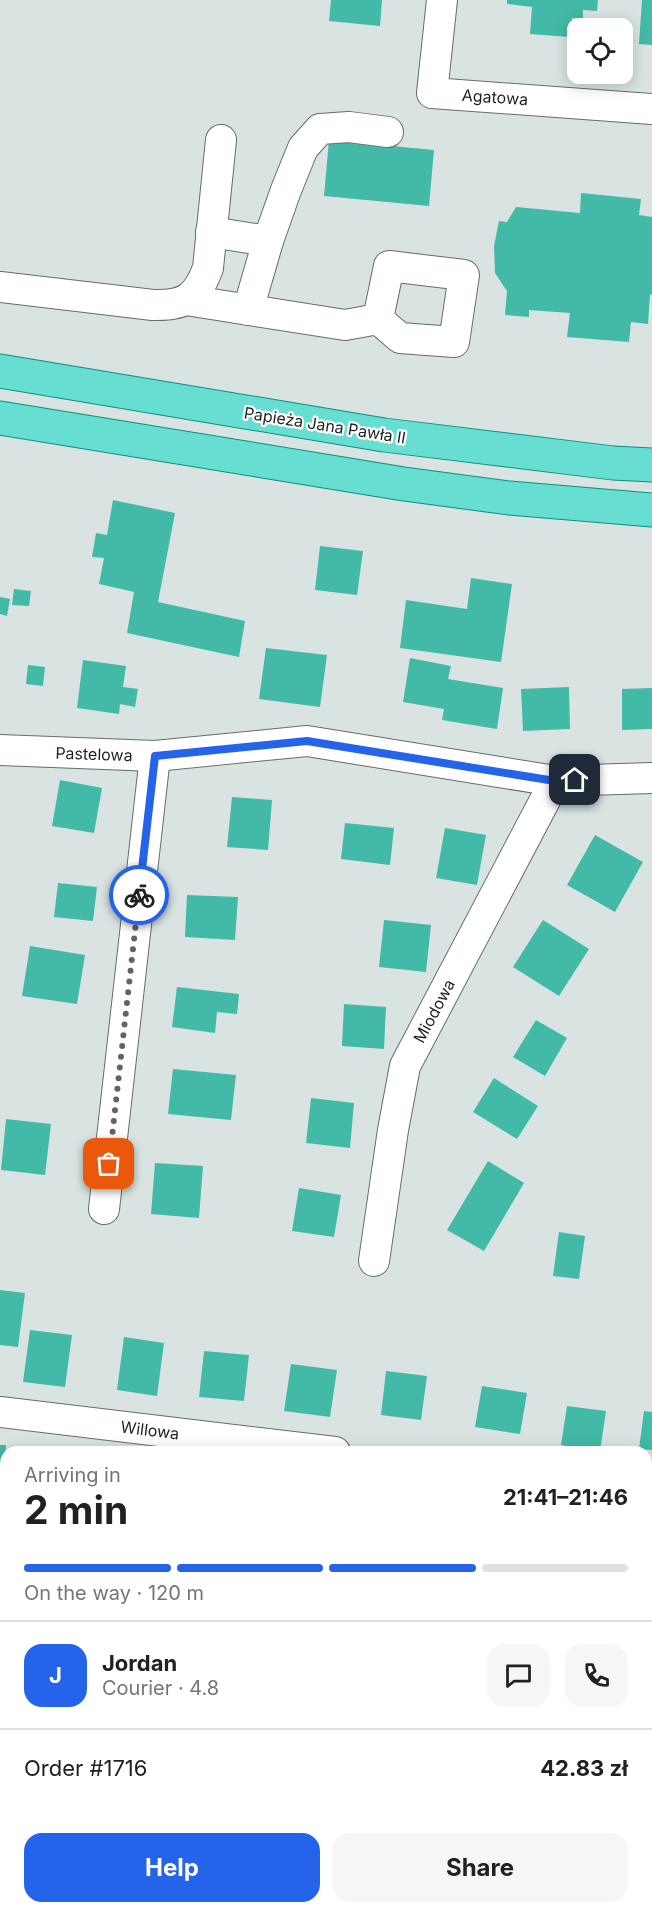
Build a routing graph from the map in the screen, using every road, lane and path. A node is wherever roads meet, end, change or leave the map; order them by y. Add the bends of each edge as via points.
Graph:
1 (442, 0) edge
2 (652, 109) edge
3 (388, 132) dead end
4 (220, 140) dead end
5 (211, 232) junction
6 (268, 241) junction
7 (0, 288) edge
8 (186, 300) junction
9 (248, 310) junction
10 (378, 319) dead end
11 (0, 371) edge
12 (0, 418) edge
13 (652, 465) edge
14 (652, 510) edge
15 (0, 750) edge
16 (155, 756) junction
17 (652, 778) edge
18 (555, 781) junction
19 (104, 1209) dead end
20 (374, 1261) dead end
21 (0, 1412) edge
22 (285, 1446) edge

1 - 2 street, Agatowa via 432,93
3 - 6 street via 349,127 320,129 303,148
4 - 5 street
5 - 6 street
5 - 8 street via 204,279
6 - 9 street
7 - 8 street via 153,305 176,305
8 - 9 street
9 - 10 street via 345,325
11 - 13 main road, Papieża Jana Pawła II via 384,435
12 - 14 main road via 404,484
15 - 16 street, Pastelowa
16 - 18 street, Pastelowa via 307,741
16 - 19 street
17 - 18 street, Pastelowa
18 - 20 street, Miodowa via 405,1066
21 - 22 street, Willowa

